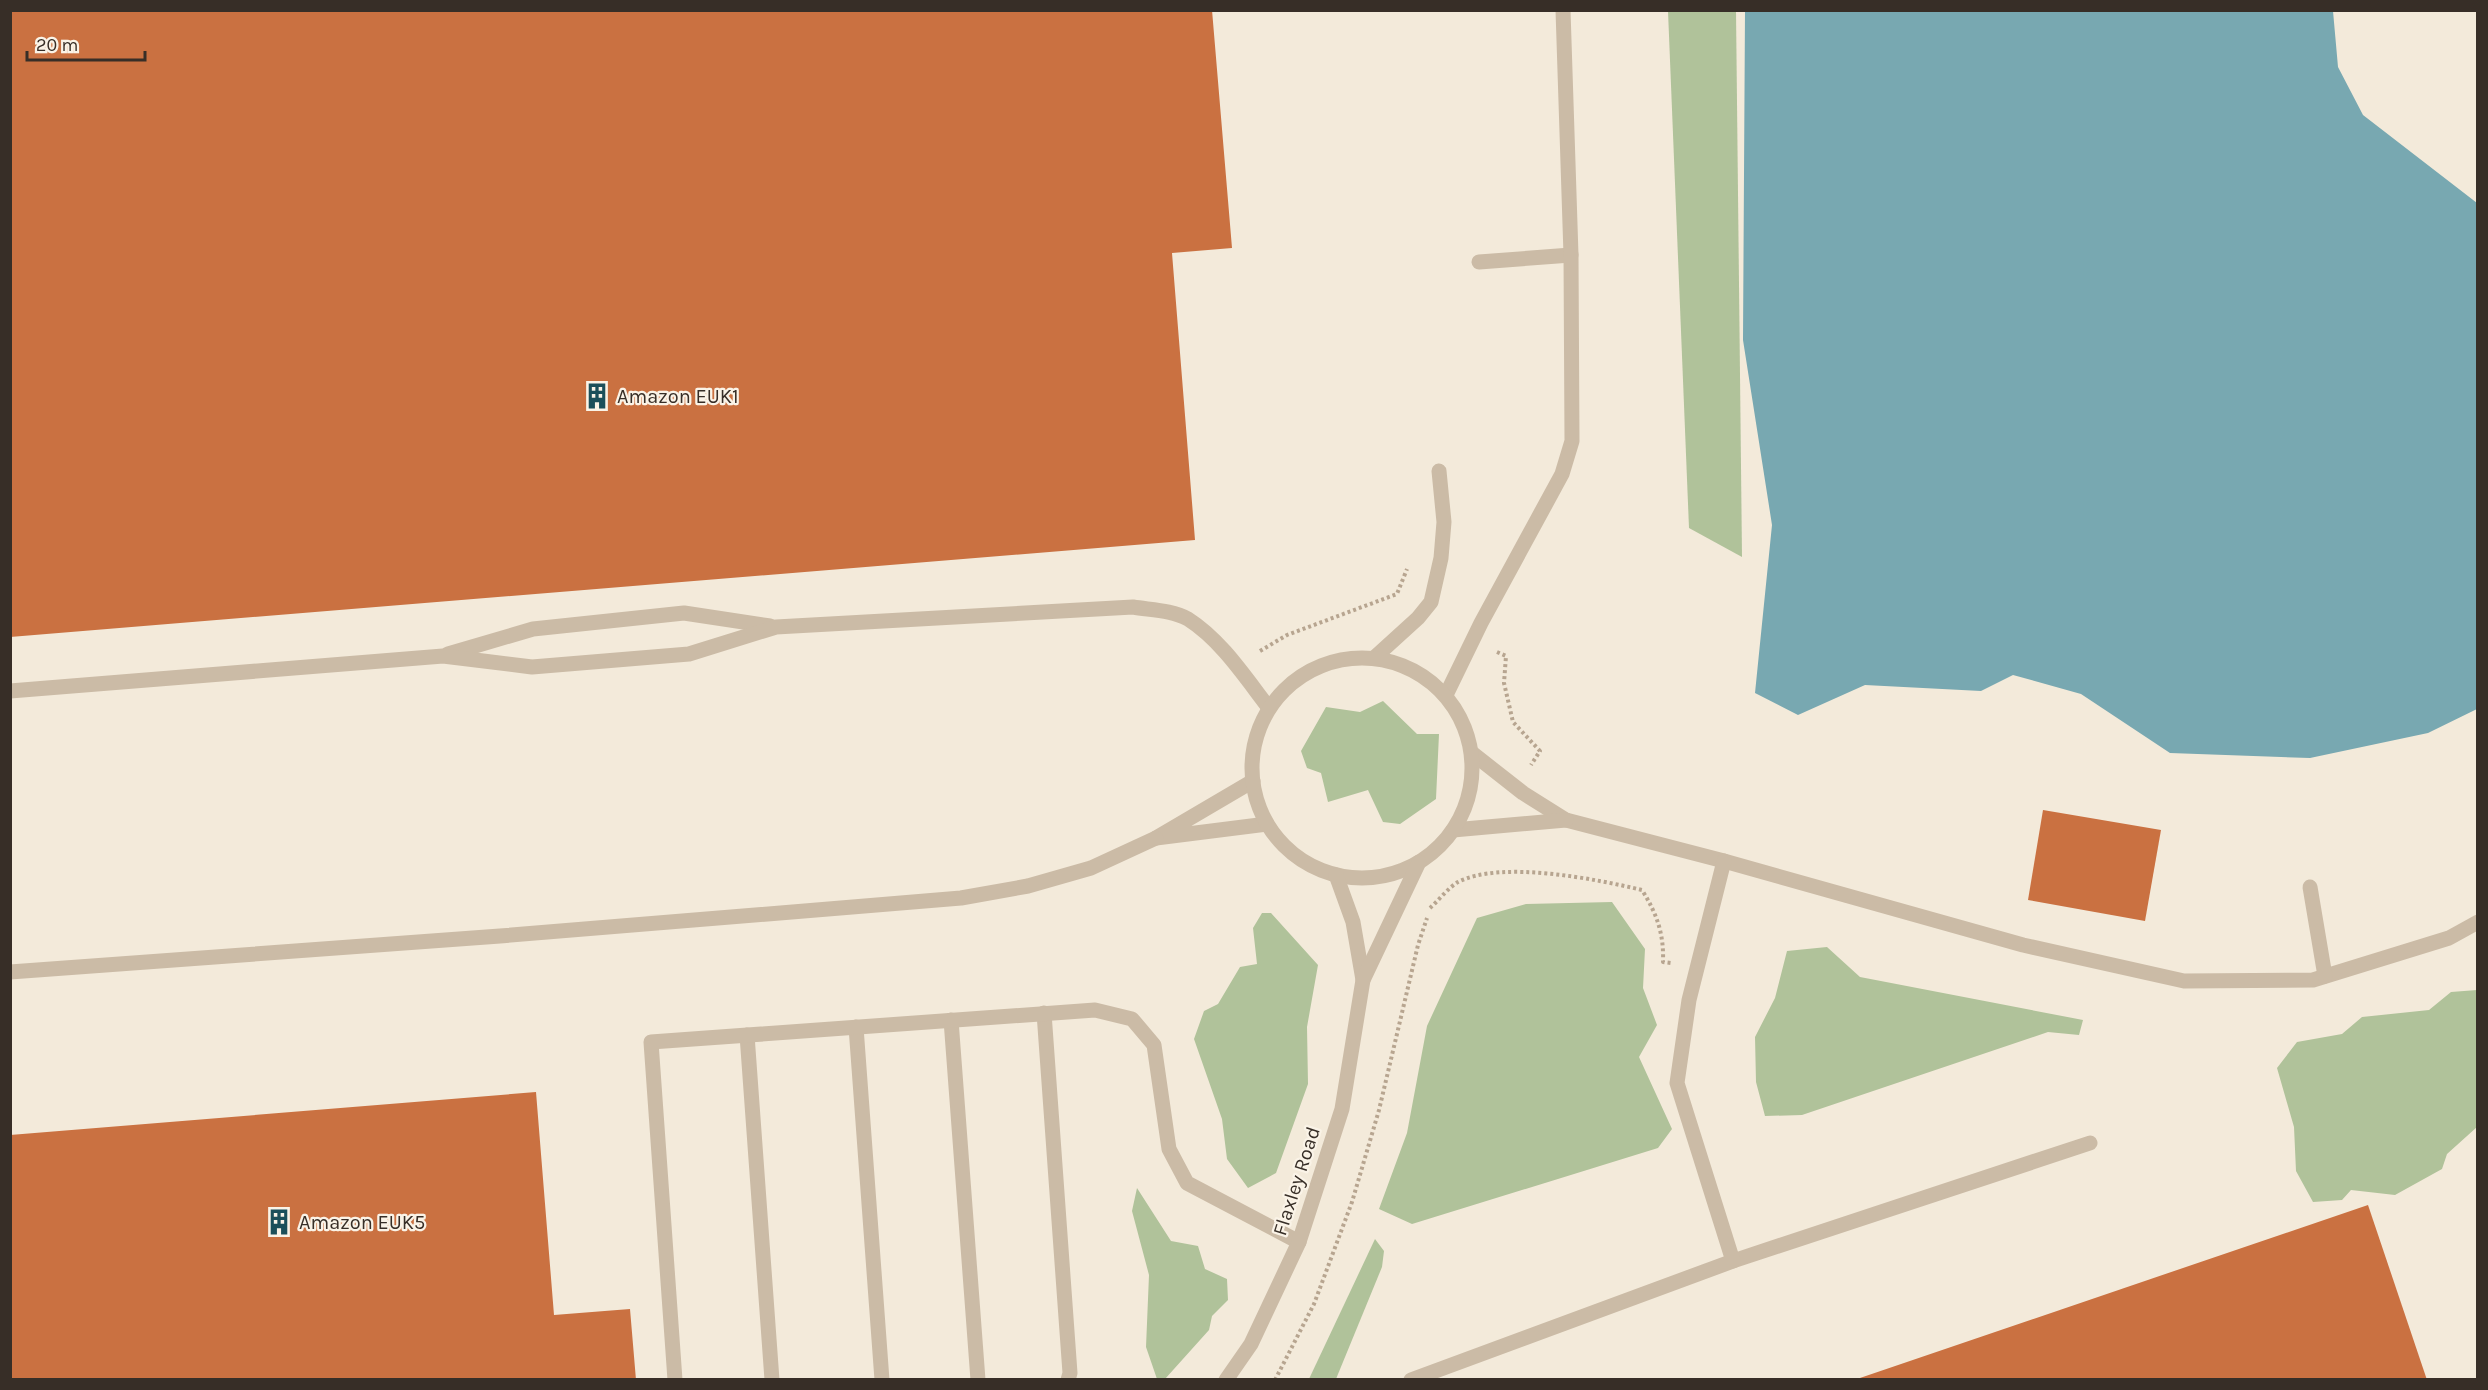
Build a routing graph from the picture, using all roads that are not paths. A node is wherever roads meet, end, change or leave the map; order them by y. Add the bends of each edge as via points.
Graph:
1 (1563, 10) edge
2 (1571, 255) junction
3 (1479, 262) dead end
4 (1439, 471) dead end
5 (776, 627) junction
6 (443, 656) junction
7 (1374, 658) junction
8 (10, 691) edge
9 (1446, 695) junction
10 (1269, 708) junction
11 (1472, 753) junction
12 (1253, 781) junction
13 (1566, 820) junction
14 (1267, 824) junction
15 (1453, 830) junction
16 (1156, 838) junction
17 (1724, 861) junction
18 (1419, 862) junction
19 (1336, 875) junction
20 (2310, 887) dead end
21 (2478, 922) edge
22 (10, 972) edge
23 (2325, 976) junction
24 (1363, 980) junction
25 (1044, 1013) junction
26 (951, 1020) junction
27 (856, 1027) junction
28 (747, 1035) junction
29 (2090, 1143) dead end
30 (1299, 1242) junction
31 (1733, 1261) junction
32 (675, 1380) edge
33 (772, 1380) edge
34 (882, 1380) edge
35 (978, 1380) edge
36 (1068, 1380) edge
37 (1226, 1380) edge
38 (1411, 1380) edge

1 - 2 street
2 - 3 street
2 - 9 street via 1572,441 1562,474
4 - 7 street via 1444,522 1431,602
5 - 6 street via 689,654 531,668
5 - 6 street via 684,613 533,629
5 - 10 street via 1133,608 1166,612 1187,619 1227,654
6 - 8 street
7 - 9 street via 1401,664 1426,677
7 - 10 street via 1344,658 1315,668 1289,685
9 - 11 street via 1463,722
10 - 12 street via 1252,756
11 - 13 street
11 - 15 street via 1472,780 1466,806
12 - 14 street
12 - 16 street
13 - 15 street
13 - 17 street
14 - 16 street
14 - 19 street via 1301,859
15 - 18 street
16 - 22 street via 1091,868 1028,886 961,898
17 - 23 street via 2023,945 2184,981 2313,980
17 - 31 street via 1689,1000 1677,1083
18 - 19 street via 1365,878
18 - 24 street
19 - 24 street via 1353,922
20 - 23 street
21 - 23 street via 2449,938
24 - 30 street, Flaxley Road via 1342,1109
25 - 26 street
25 - 30 street via 1095,1010 1132,1019 1154,1045 1169,1149 1187,1183
25 - 36 street
26 - 27 street
26 - 35 street
27 - 28 street
27 - 34 street
28 - 32 street via 651,1042
28 - 33 street
29 - 31 street
30 - 37 street, Flaxley Road via 1251,1344
31 - 38 street

